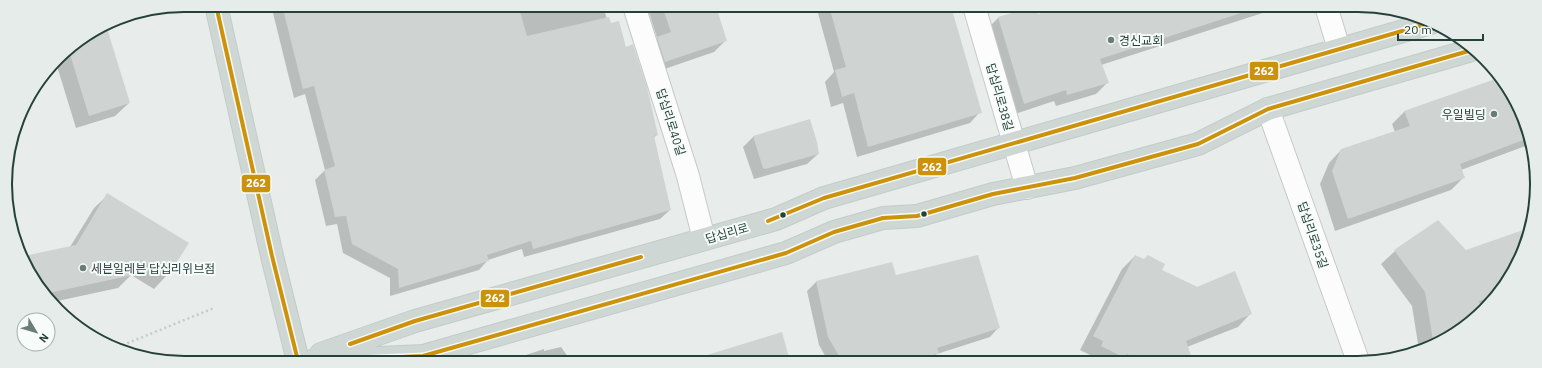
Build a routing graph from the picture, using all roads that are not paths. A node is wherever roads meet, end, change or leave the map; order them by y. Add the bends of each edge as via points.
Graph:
1 (218, 12) edge
2 (636, 12) edge
3 (976, 12) edge
4 (1328, 12) edge
5 (1424, 25) edge
6 (1339, 49) junction
7 (1467, 51) edge
8 (1268, 109) junction
9 (1014, 143) junction
10 (1027, 188) junction
11 (704, 239) junction
12 (298, 356) edge
13 (314, 356) edge
14 (423, 356) edge
15 (1356, 356) edge

1 - 12 main road via 272,256
2 - 11 street, 답십리로40길 via 688,176
3 - 9 street, 답십리로38길
4 - 6 street
5 - 6 main road, 답십리로
6 - 9 main road, 답십리로
7 - 8 main road
8 - 10 main road via 1198,144 1075,178
8 - 15 street, 답십리로35길
9 - 10 street, 답십리로38길
9 - 11 main road, 답십리로 via 824,198 776,219
10 - 14 main road via 993,194 917,216 883,218 841,230 786,253
11 - 13 main road, 답십리로 via 415,321

